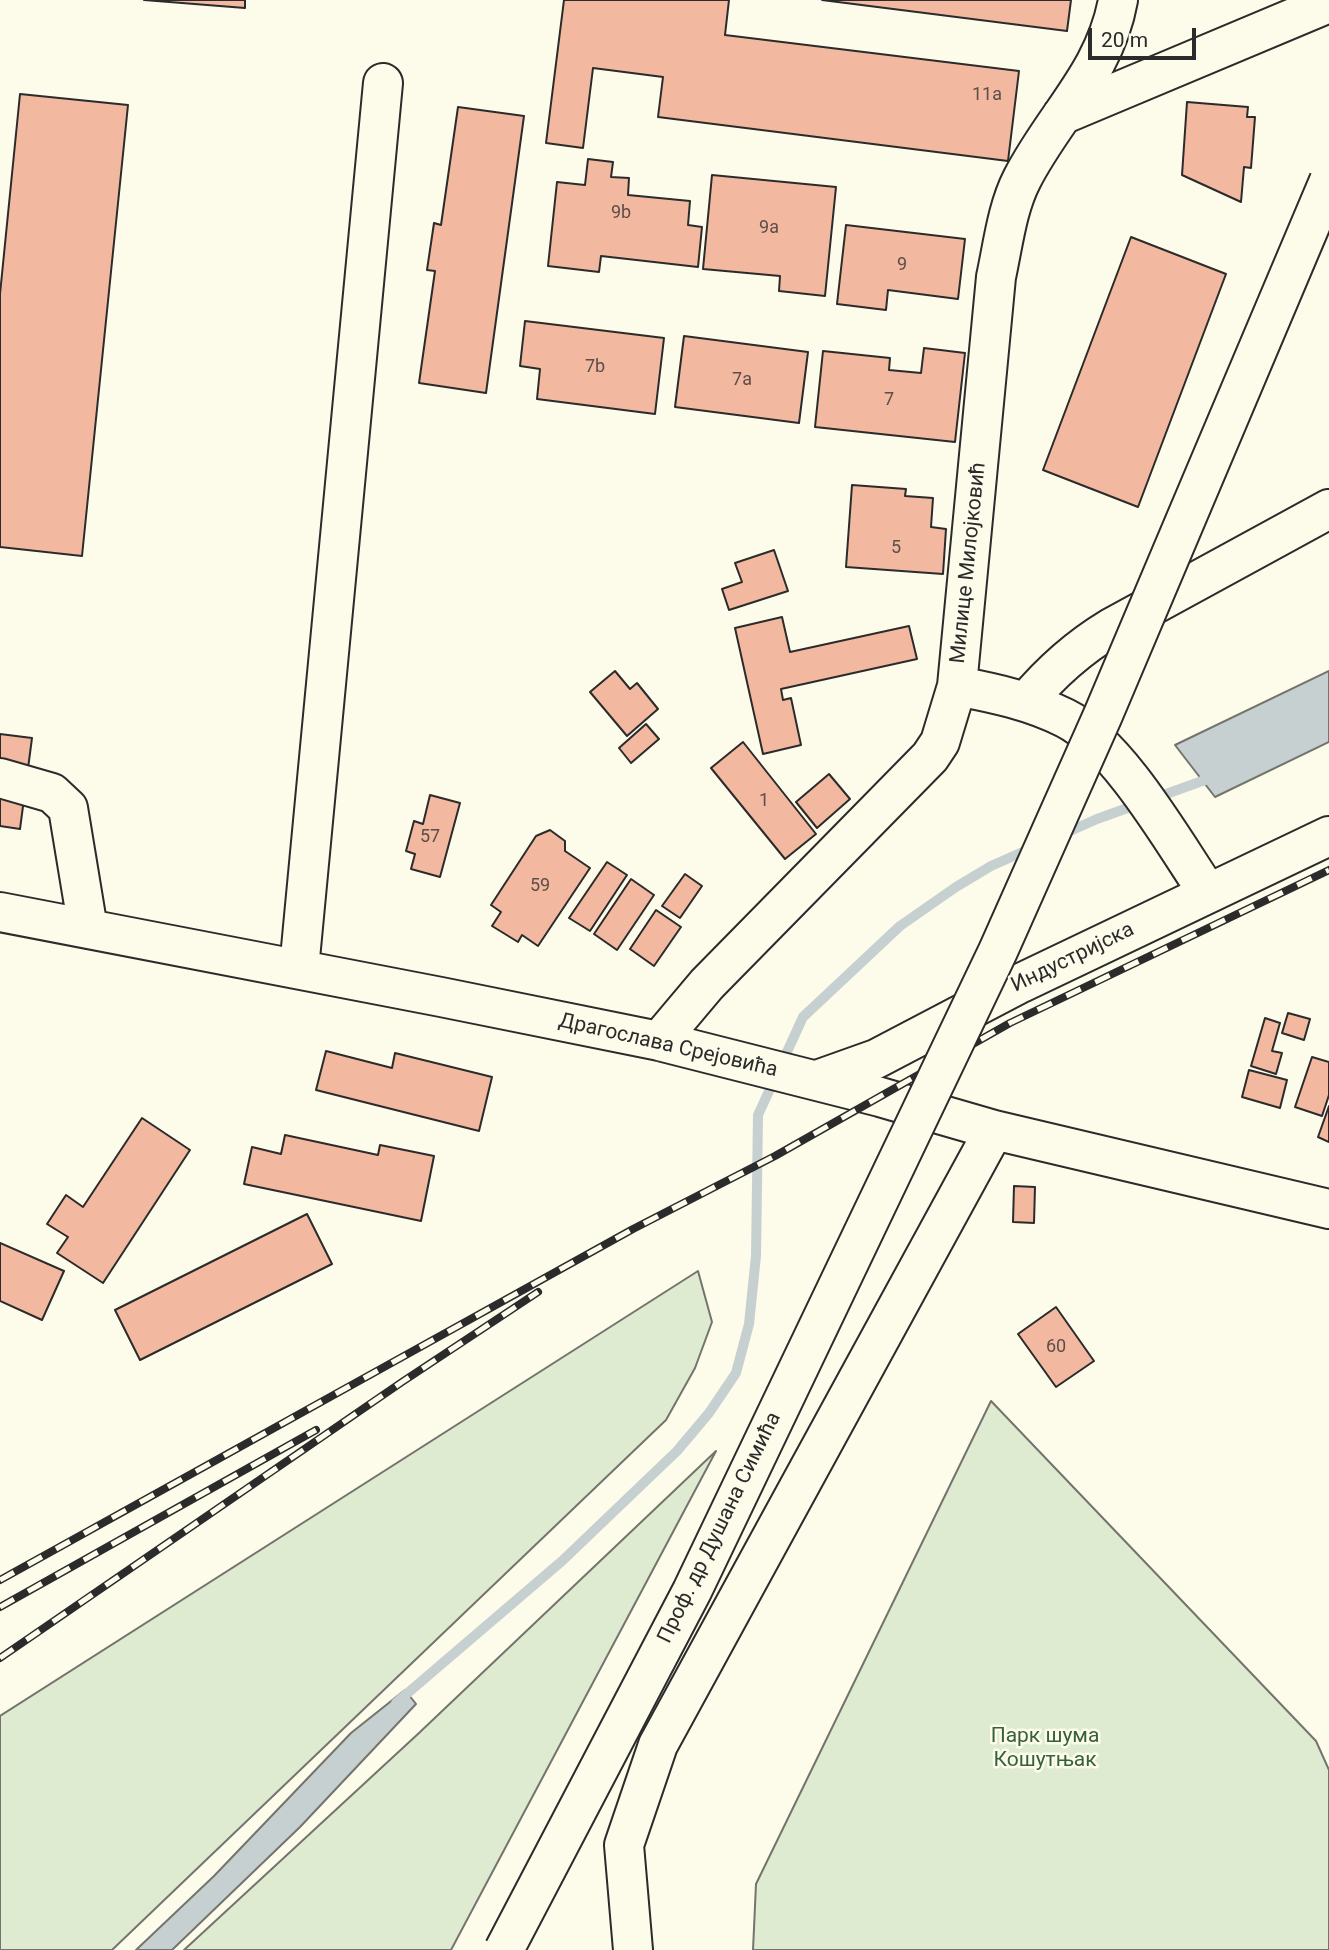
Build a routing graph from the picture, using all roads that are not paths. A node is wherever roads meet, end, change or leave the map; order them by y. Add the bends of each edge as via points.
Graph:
1 (1118, 0) edge
2 (1329, 3) edge
3 (383, 83) dead end
4 (1062, 116) junction
5 (1329, 181) edge
6 (1329, 509) edge
7 (957, 686) junction
8 (1026, 702) junction
9 (0, 778) edge
10 (1329, 836) edge
11 (1208, 892) junction
12 (0, 912) edge
13 (88, 929) junction
14 (299, 970) junction
15 (659, 1041) junction
16 (806, 1078) junction
17 (995, 1130) junction
18 (1329, 1209) edge
19 (504, 1950) edge
20 (633, 1950) edge

1 - 4 street, Милице Милојковић via 1107,42
2 - 4 street
3 - 14 street
4 - 7 street, Милице Милојковић via 1021,180 996,277
5 - 19 street, Проф. др Душана Симића, bridge via 998,951 692,1591
6 - 8 street via 1082,646
7 - 8 street
7 - 15 street, Милице Милојковић via 940,742 930,757 707,984
8 - 11 street via 1083,730 1133,782
9 - 13 street via 52,793 68,808
10 - 11 street, Индустријска
11 - 16 street, Индустријска via 876,1059
12 - 13 street, Драгослава Срејовића
13 - 14 street, Драгослава Срејовића
14 - 15 street, Драгослава Срејовића
15 - 16 street, Драгослава Срејовића
16 - 17 street, Драгослава Срејовића
17 - 18 street, Драгослава Срејовића
17 - 20 street via 658,1745 624,1845

